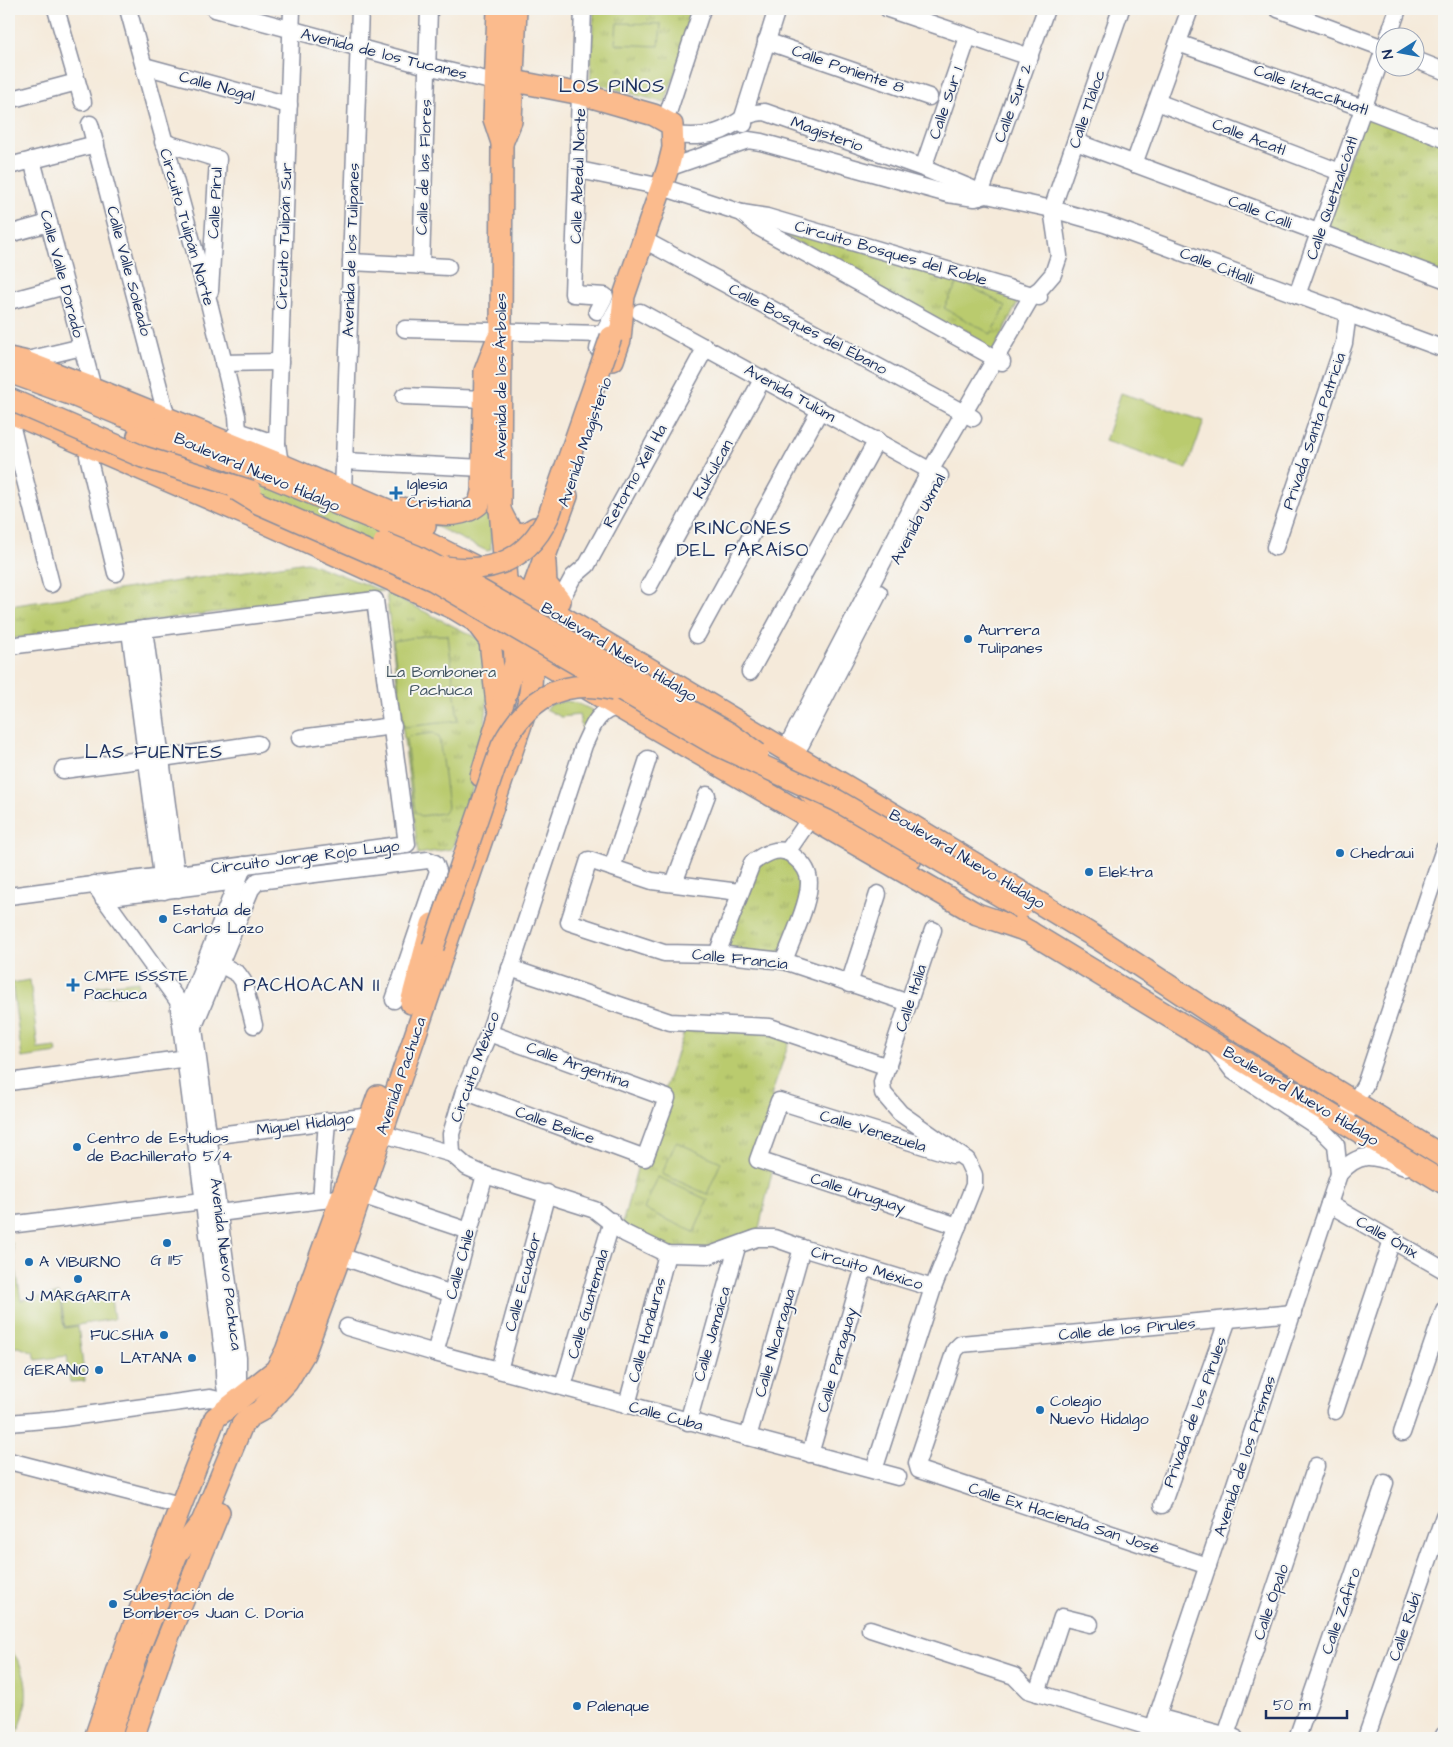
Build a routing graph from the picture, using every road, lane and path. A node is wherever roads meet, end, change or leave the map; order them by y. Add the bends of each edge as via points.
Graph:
1 (56, 9) edge
2 (128, 9) edge
3 (215, 9) edge
4 (292, 9) edge
5 (360, 9) edge
6 (429, 9) edge
7 (498, 9) edge
8 (516, 9) edge
9 (583, 9) edge
10 (702, 9) edge
11 (777, 9) edge
12 (888, 9) edge
13 (1046, 9) edge
14 (1121, 9) edge
15 (1190, 9) edge
16 (1278, 9) edge
17 (1398, 9) edge
18 (1391, 28) edge
19 (291, 30) junction
20 (968, 37) junction
21 (766, 41) junction
22 (1376, 41) edge
23 (1178, 43) junction
24 (358, 47) junction
25 (1030, 57) junction
26 (1426, 64) edge
27 (144, 66) junction
28 (427, 66) junction
29 (1444, 71) edge
30 (1376, 73) edge
31 (77, 82) junction
32 (505, 82) junction
33 (581, 94) junction
34 (929, 97) dead end
35 (9, 98) edge
36 (83, 102) dead end
37 (1157, 102) junction
38 (289, 105) junction
39 (1364, 108) junction
40 (743, 117) junction
41 (90, 124) dead end
42 (670, 127) junction
43 (1444, 139) edge
44 (748, 140) junction
45 (163, 142) junction
46 (1076, 142) junction
47 (96, 144) junction
48 (32, 160) junction
49 (1134, 164) junction
50 (9, 166) edge
51 (668, 168) junction
52 (923, 168) junction
53 (579, 170) junction
54 (1340, 172) junction
55 (662, 188) junction
56 (982, 194) junction
57 (1052, 209) junction
58 (742, 213) junction
59 (49, 223) junction
60 (9, 234) edge
61 (1319, 234) junction
62 (644, 240) junction
63 (351, 262) junction
64 (421, 265) junction
65 (448, 266) dead end
66 (1444, 279) edge
67 (65, 286) junction
68 (1038, 293) junction
69 (1297, 295) junction
70 (624, 296) junction
71 (9, 301) edge
72 (209, 303) junction
73 (597, 311) dead end
74 (640, 312) dead end
75 (1348, 313) junction
76 (405, 329) dead end
77 (501, 331) junction
78 (607, 335) junction
79 (706, 347) junction
80 (82, 348) junction
81 (1444, 349) edge
82 (998, 361) junction
83 (223, 362) junction
84 (280, 362) junction
85 (13, 364) edge
86 (763, 378) junction
87 (9, 379) edge
88 (93, 388) junction
89 (404, 396) dead end
90 (9, 399) edge
91 (485, 399) junction
92 (820, 410) junction
93 (968, 415) junction
94 (167, 418) junction
95 (10, 420) edge
96 (233, 437) junction
97 (877, 440) junction
98 (279, 454) junction
99 (88, 456) junction
100 (344, 461) junction
101 (483, 468) junction
102 (935, 474) junction
103 (172, 484) junction
104 (343, 492) junction
105 (389, 509) junction
106 (500, 509) junction
107 (535, 528) junction
108 (1275, 547) dead end
109 (547, 553) junction
110 (435, 565) junction
111 (116, 573) dead end
112 (505, 575) junction
113 (51, 584) dead end
114 (649, 586) dead end
115 (533, 593) junction
116 (560, 601) junction
117 (455, 609) junction
118 (511, 609) junction
119 (475, 621) junction
120 (589, 626) junction
121 (137, 630) junction
122 (532, 630) junction
123 (697, 635) dead end
124 (9, 646) edge
125 (524, 650) junction
126 (750, 672) dead end
127 (622, 700) junction
128 (497, 718) junction
129 (735, 720) junction
130 (393, 726) junction
131 (772, 728) junction
132 (520, 729) junction
133 (300, 738) dead end
134 (796, 742) junction
135 (258, 744) dead end
136 (155, 759) junction
137 (648, 759) dead end
138 (63, 770) dead end
139 (707, 795) dead end
140 (811, 817) junction
141 (1444, 850) edge
142 (787, 852) junction
143 (244, 865) junction
144 (612, 868) junction
145 (237, 881) junction
146 (170, 882) junction
147 (674, 883) junction
148 (94, 884) junction
149 (739, 892) junction
150 (878, 894) dead end
151 (9, 896) edge
152 (103, 898) junction
153 (933, 930) dead end
154 (1030, 932) junction
155 (717, 954) junction
156 (784, 961) junction
157 (220, 964) junction
158 (510, 968) junction
159 (849, 984) junction
160 (192, 999) junction
161 (402, 1002) junction
162 (909, 1002) junction
163 (1192, 1003) junction
164 (254, 1025) dead end
165 (489, 1033) junction
166 (1212, 1042) junction
167 (192, 1058) junction
168 (888, 1067) junction
169 (9, 1082) edge
170 (464, 1091) junction
171 (1355, 1101) junction
172 (900, 1113) junction
173 (371, 1116) junction
174 (327, 1121) junction
175 (1343, 1121) junction
176 (387, 1135) dead end
177 (209, 1136) junction
178 (890, 1137) junction
179 (452, 1154) junction
180 (1444, 1156) edge
181 (645, 1158) joint
182 (758, 1160) joint
183 (967, 1160) junction
184 (485, 1174) junction
185 (1339, 1174) junction
186 (1439, 1179) edge
187 (547, 1193) junction
188 (351, 1196) junction
189 (321, 1200) junction
190 (203, 1201) junction
191 (1329, 1204) junction
192 (219, 1213) junction
193 (612, 1221) junction
194 (9, 1225) edge
195 (958, 1226) junction
196 (469, 1231) junction
197 (1392, 1240) junction
198 (737, 1247) junction
199 (802, 1248) junction
200 (667, 1254) junction
201 (340, 1256) junction
202 (864, 1266) junction
203 (1444, 1270) edge
204 (933, 1288) junction
205 (452, 1294) junction
206 (1444, 1310) edge
207 (1292, 1313) junction
208 (1228, 1319) junction
209 (347, 1327) dead end
210 (435, 1354) junction
211 (499, 1370) junction
212 (563, 1386) junction
213 (231, 1403) junction
214 (627, 1405) junction
215 (260, 1411) junction
216 (1335, 1411) dead end
217 (688, 1422) junction
218 (9, 1423) edge
219 (1402, 1433) dead end
220 (748, 1437) junction
221 (810, 1454) junction
222 (9, 1461) edge
223 (1316, 1466) dead end
224 (874, 1470) junction
225 (919, 1470) joint
226 (898, 1477) dead end
227 (1385, 1483) dead end
228 (180, 1505) junction
229 (1162, 1505) dead end
230 (1444, 1516) edge
231 (190, 1538) junction
232 (1208, 1566) junction
233 (1090, 1624) dead end
234 (870, 1630) dead end
235 (138, 1669) junction
236 (1037, 1693) junction
237 (1154, 1728) edge
238 (1229, 1737) edge
239 (95, 1738) edge
240 (108, 1738) edge
241 (123, 1738) edge
242 (133, 1738) edge
243 (1185, 1738) edge
244 (1297, 1738) edge
245 (1366, 1738) edge

1 - 31 street
2 - 27 street, Circuito Tulipán Norte
3 - 19 street, Avenida de los Tucanes
4 - 19 street, Circuito Tulipán Sur
5 - 24 street, Avenida de los Tulipanes
6 - 28 street, Calle de las Flores
7 - 32 main road, Avenida de los Árboles
8 - 32 main road, Avenida de los Árboles
9 - 33 street, Calle Abedul Norte
10 - 42 street
11 - 21 street
12 - 20 street
13 - 25 street, Calle Sur 2
14 - 46 street, Calle Tláloc
15 - 23 street
16 - 22 street
17 - 18 street, Calle Quetzalcóatl
19 - 24 street, Avenida de los Tucanes
19 - 38 street, Circuito Tulipán Sur
20 - 25 street
20 - 52 street, Calle Sur 1
21 - 34 street, Calle Poniente 8
21 - 40 street
23 - 37 street
23 - 39 street, Calle Iztaccíhuatl
24 - 28 street, Avenida de los Tucanes
24 - 63 street, Avenida de los Tulipanes
25 - 56 street, Calle Sur 2
26 - 29 street
27 - 38 street, Calle Nogal
27 - 45 street, Circuito Tulipán Norte
28 - 32 street, Avenida de los Tucanes
28 - 64 street, Calle de las Flores
30 - 39 street, Calle Quetzalcóatl
31 - 35 street
31 - 36 street
32 - 33 main road
32 - 77 main road, Avenida de los Árboles via 511,121 502,143
33 - 42 main road
33 - 53 street, Calle Abedul Norte
37 - 49 street
37 - 54 street, Calle Acatl
38 - 84 street, Circuito Tulipán Sur
39 - 43 street, Calle Iztaccíhuatl
39 - 54 street, Calle Quetzalcóatl
40 - 42 street, Magisterio via 729,128 701,137
40 - 44 street
40 - 52 street, Magisterio via 765,112
41 - 47 street, Calle Valle Soleado
42 - 51 main road, Avenida Magisterio
44 - 51 street
44 - 56 street, Magisterio via 948,194
45 - 72 street, Circuito Tulipán Norte
45 - 72 street, Calle Pirul via 218,160
46 - 49 street, Calle Calli
46 - 57 street, Calle Tláloc
47 - 48 street
47 - 94 street, Calle Valle Soleado
48 - 50 street
48 - 59 street, Calle Valle Dorado
49 - 61 street, Calle Calli
51 - 55 main road, Avenida Magisterio
52 - 56 street, Magisterio
53 - 55 street, Circuito Bosques del Roble
53 - 73 street, Calle Abedul Norte via 573,294 606,296
54 - 61 street, Calle Quetzalcóatl
55 - 58 street, Circuito Bosques del Roble
55 - 62 main road, Avenida Magisterio
56 - 57 street, Calle Citlalli
57 - 68 street, Avenida Uxmal via 1059,256 1053,274
57 - 69 street, Calle Citlalli via 1105,224
58 - 68 street, Circuito Bosques del Roble via 767,217
58 - 82 street, Circuito Bosques del Roble via 760,228
59 - 60 street
59 - 67 street, Calle Valle Dorado
61 - 66 street, Calle Calli
61 - 69 street, Calle Quetzalcóatl
62 - 70 main road, Avenida Magisterio
62 - 93 street, Calle Bosques del Ébano
63 - 64 street
63 - 100 street, Avenida de los Tulipanes
64 - 65 street
67 - 71 street
67 - 80 street, Calle Valle Dorado
68 - 82 street, Avenida Uxmal
69 - 75 street, Calle Citlalli
70 - 78 main road
70 - 109 main road, Avenida Magisterio via 620,340
72 - 83 street, Circuito Tulipán Norte
74 - 79 street, Avenida Tulúm
75 - 81 street, Calle Citlalli
75 - 108 street, Privada Santa Patricia via 1344,343
76 - 77 street
77 - 78 street
77 - 91 main road via 485,371
77 - 106 main road, Avenida de los Árboles
78 - 107 street, Avenida Magisterio
78 - 110 main road, bridge via 549,515 533,540 516,555 494,566 462,570
79 - 86 street, Avenida Tulúm
79 - 116 street, Retorno Xell Ha via 587,565 573,577
80 - 85 street
80 - 88 street, Calle Valle Dorado
82 - 93 street, Avenida Uxmal
83 - 84 street
83 - 96 street, Circuito Tulipán Norte via 237,416
84 - 98 street, Circuito Tulipán Sur
85 - 88 main road
85 - 112 main road, Boulevard Nuevo Hidalgo via 70,394
86 - 92 street, Avenida Tulúm
86 - 114 street, Kukulcan
87 - 127 main road, Boulevard Nuevo Hidalgo, bridge via 148,440 260,504 433,580
88 - 94 main road
89 - 91 street
90 - 110 main road, Boulevard Nuevo Hidalgo, bridge via 143,457 271,497
91 - 101 main road
92 - 97 street, Avenida Tulúm
92 - 123 street
93 - 102 street, Avenida Uxmal
94 - 96 main road
95 - 99 street, Boulevard Nuevo Hidalgo
95 - 103 main road, Boulevard Nuevo Hidalgo
95 - 113 street
96 - 98 main road
97 - 102 street, Avenida Tulúm
97 - 126 street
98 - 104 main road
99 - 103 street, Boulevard Nuevo Hidalgo via 131,474
99 - 111 street
100 - 101 street
100 - 104 street, Avenida de los Tulipanes
101 - 105 main road via 482,499 468,511 452,515
102 - 134 street, Avenida Uxmal
103 - 117 main road, Boulevard Nuevo Hidalgo
104 - 105 main road
105 - 112 main road
106 - 107 main road via 508,526 518,534
106 - 112 main road, Avenida de los Árboles
107 - 115 main road via 525,558
109 - 115 main road, Avenida Magisterio
109 - 116 main road via 546,584
110 - 154 main road, Boulevard Nuevo Hidalgo, bridge via 729,732 833,811
112 - 115 main road
112 - 118 main road, Avenida de los Árboles
115 - 116 main road
115 - 118 main road via 520,607
115 - 120 main road, Boulevard Nuevo Hidalgo
115 - 122 main road
116 - 120 main road
117 - 118 main road
117 - 119 main road, Boulevard Nuevo Hidalgo
118 - 125 main road
119 - 125 main road, Boulevard Nuevo Hidalgo
119 - 128 main road via 490,641
120 - 122 main road
120 - 129 main road, Boulevard Nuevo Hidalgo
120 - 131 main road
121 - 124 street, Circuito Jorge Rojo Lugo
121 - 130 street, Circuito Jorge Rojo Lugo via 375,600
121 - 136 street
122 - 125 main road
125 - 127 main road, Boulevard Nuevo Hidalgo
125 - 128 main road via 515,664
125 - 132 main road, Avenida Pachuca via 531,692
127 - 132 main road via 568,696 544,704
127 - 140 main road, Boulevard Nuevo Hidalgo
127 - 158 street, Circuito México via 596,718 584,745
127 - 161 main road, bridge via 592,686 565,688 537,701 513,726 502,746 433,947
127 - 163 main road, Boulevard Nuevo Hidalgo, bridge via 836,800 1096,952
128 - 161 main road via 485,765 425,944
129 - 131 main road
129 - 163 main road, Boulevard Nuevo Hidalgo via 1100,940
130 - 133 street
130 - 143 street, Circuito Jorge Rojo Lugo via 407,844
131 - 134 main road
132 - 188 main road, Avenida Pachuca
134 - 163 main road via 1113,935
135 - 136 street
136 - 138 street
136 - 146 street
137 - 144 street
139 - 147 street
140 - 142 street
140 - 154 main road, Boulevard Nuevo Hidalgo via 977,914
141 - 171 street via 1365,1085
142 - 149 street via 776,850 752,863
142 - 156 street via 801,861 808,876 808,892
143 - 145 street, Avenida Nuevo Pachuca
143 - 146 street, Circuito Jorge Rojo Lugo
144 - 147 street via 652,881
144 - 155 street, Calle Francia via 589,860 569,922 664,952
145 - 146 street, Circuito Jorge Rojo Lugo
145 - 160 street, Avenida Nuevo Pachuca
146 - 148 street, Circuito Jorge Rojo Lugo
146 - 152 street, Circuito Jorge Rojo Lugo
147 - 149 street
148 - 151 street, Circuito Jorge Rojo Lugo
148 - 152 street, Avenida Nuevo Pachuca
149 - 155 street
150 - 159 street
152 - 160 street, Avenida Nuevo Pachuca
153 - 162 street, Calle Italia
154 - 166 main road, Boulevard Nuevo Hidalgo
155 - 156 street, Calle Francia
156 - 159 street, Calle Francia
157 - 160 street
157 - 161 street via 251,889 258,881 428,860 435,863 438,870
157 - 164 street via 238,974 243,981
158 - 165 street, Circuito México
158 - 168 street via 670,1022 770,1027
159 - 162 street, Calle Francia
160 - 167 street, Avenida Nuevo Pachuca
160 - 167 street, Avenida Nuevo Pachuca
161 - 173 main road, Avenida Pachuca
162 - 168 street, Calle Italia
163 - 171 main road, Boulevard Nuevo Hidalgo
165 - 170 street, Circuito México
165 - 181 street, Calle Argentina via 667,1098
166 - 175 main road, Boulevard Nuevo Hidalgo via 1240,1068 1321,1120
166 - 185 street, Avenida de los Prismas via 1233,1072 1322,1130 1336,1144
167 - 169 street
167 - 177 street, Avenida Nuevo Pachuca
167 - 190 street, Avenida Nuevo Pachuca
168 - 172 street via 882,1082 883,1093
170 - 179 street, Circuito México via 450,1134
170 - 181 street, Calle Belice
171 - 175 street
171 - 180 main road, Boulevard Nuevo Hidalgo
172 - 178 street
172 - 183 street
173 - 174 street, Miguel Hidalgo
173 - 188 main road, Avenida Pachuca
174 - 177 street, Miguel Hidalgo
174 - 189 street
175 - 186 main road, Boulevard Nuevo Hidalgo
176 - 179 street
177 - 192 street, Avenida Nuevo Pachuca
178 - 182 street, Calle Venezuela via 780,1101
178 - 183 street, Calle Venezuela
179 - 184 street, Circuito México via 467,1167
182 - 195 street, Calle Uruguay
183 - 195 street, Circuito México via 974,1175 974,1185
184 - 187 street, Circuito México
184 - 196 street, Calle Chile
185 - 186 street via 1360,1157 1374,1156
185 - 191 street, Avenida de los Prismas
187 - 193 street, Circuito México via 596,1210
187 - 211 street, Calle Ecuador
188 - 189 street
188 - 196 street
188 - 201 main road, Avenida Pachuca
188 - 213 main road, Avenida Pachuca via 276,1370
189 - 192 street
190 - 192 street
190 - 194 street
190 - 213 street, Avenida Nuevo Pachuca via 225,1388
191 - 197 street, Calle Ónix
191 - 207 street, Avenida de los Prismas
192 - 213 street, Avenida Nuevo Pachuca via 239,1372 238,1387
193 - 200 street, Circuito México via 624,1233
193 - 212 street, Calle Guatemala
195 - 204 street, Circuito México
196 - 205 street, Calle Chile
197 - 203 street, Calle Ónix
197 - 216 street
198 - 199 street, Circuito México via 757,1238 774,1238
198 - 200 street, Circuito México via 710,1255
198 - 217 street, Calle Jamaica
199 - 202 street, Circuito México
199 - 220 street, Calle Nicaragua
200 - 214 street, Calle Honduras
201 - 205 street
201 - 215 main road, Avenida Pachuca via 304,1354 287,1382
202 - 204 street, Circuito México
202 - 221 street, Calle Paraguay
204 - 224 street
205 - 210 street, Calle Chile
206 - 219 street
207 - 208 street, Calle de los Pirules
207 - 232 street, Avenida de los Prismas
208 - 225 street, Calle de los Pirules via 961,1344 955,1350 917,1463
208 - 229 street, Privada de los Pirules
209 - 210 street, Calle Cuba
210 - 211 street, Calle Cuba
211 - 212 street, Calle Cuba
212 - 214 street, Calle Cuba
213 - 215 main road
213 - 218 street via 210,1398
213 - 228 main road, Avenida Nuevo Pachuca via 215,1418
213 - 231 main road via 190,1519
214 - 217 street, Calle Cuba
215 - 231 main road via 242,1425 202,1522
215 - 242 main road via 163,1650
217 - 220 street, Calle Cuba
220 - 221 street, Calle Cuba
221 - 224 street, Calle Cuba
222 - 228 street
223 - 238 street, Calle Ópalo
224 - 226 street, Calle Cuba
225 - 232 street, Calle Ex Hacienda San José
227 - 244 street, Calle Zafiro
228 - 239 main road, Avenida Nuevo Pachuca via 128,1638
230 - 245 street, Calle Rubí
231 - 235 main road via 190,1559
232 - 237 street, Avenida de los Prismas
233 - 236 street via 1062,1617
234 - 236 street via 1014,1676 1028,1690
235 - 240 highway
235 - 241 highway
236 - 237 street
237 - 238 street
237 - 243 street

